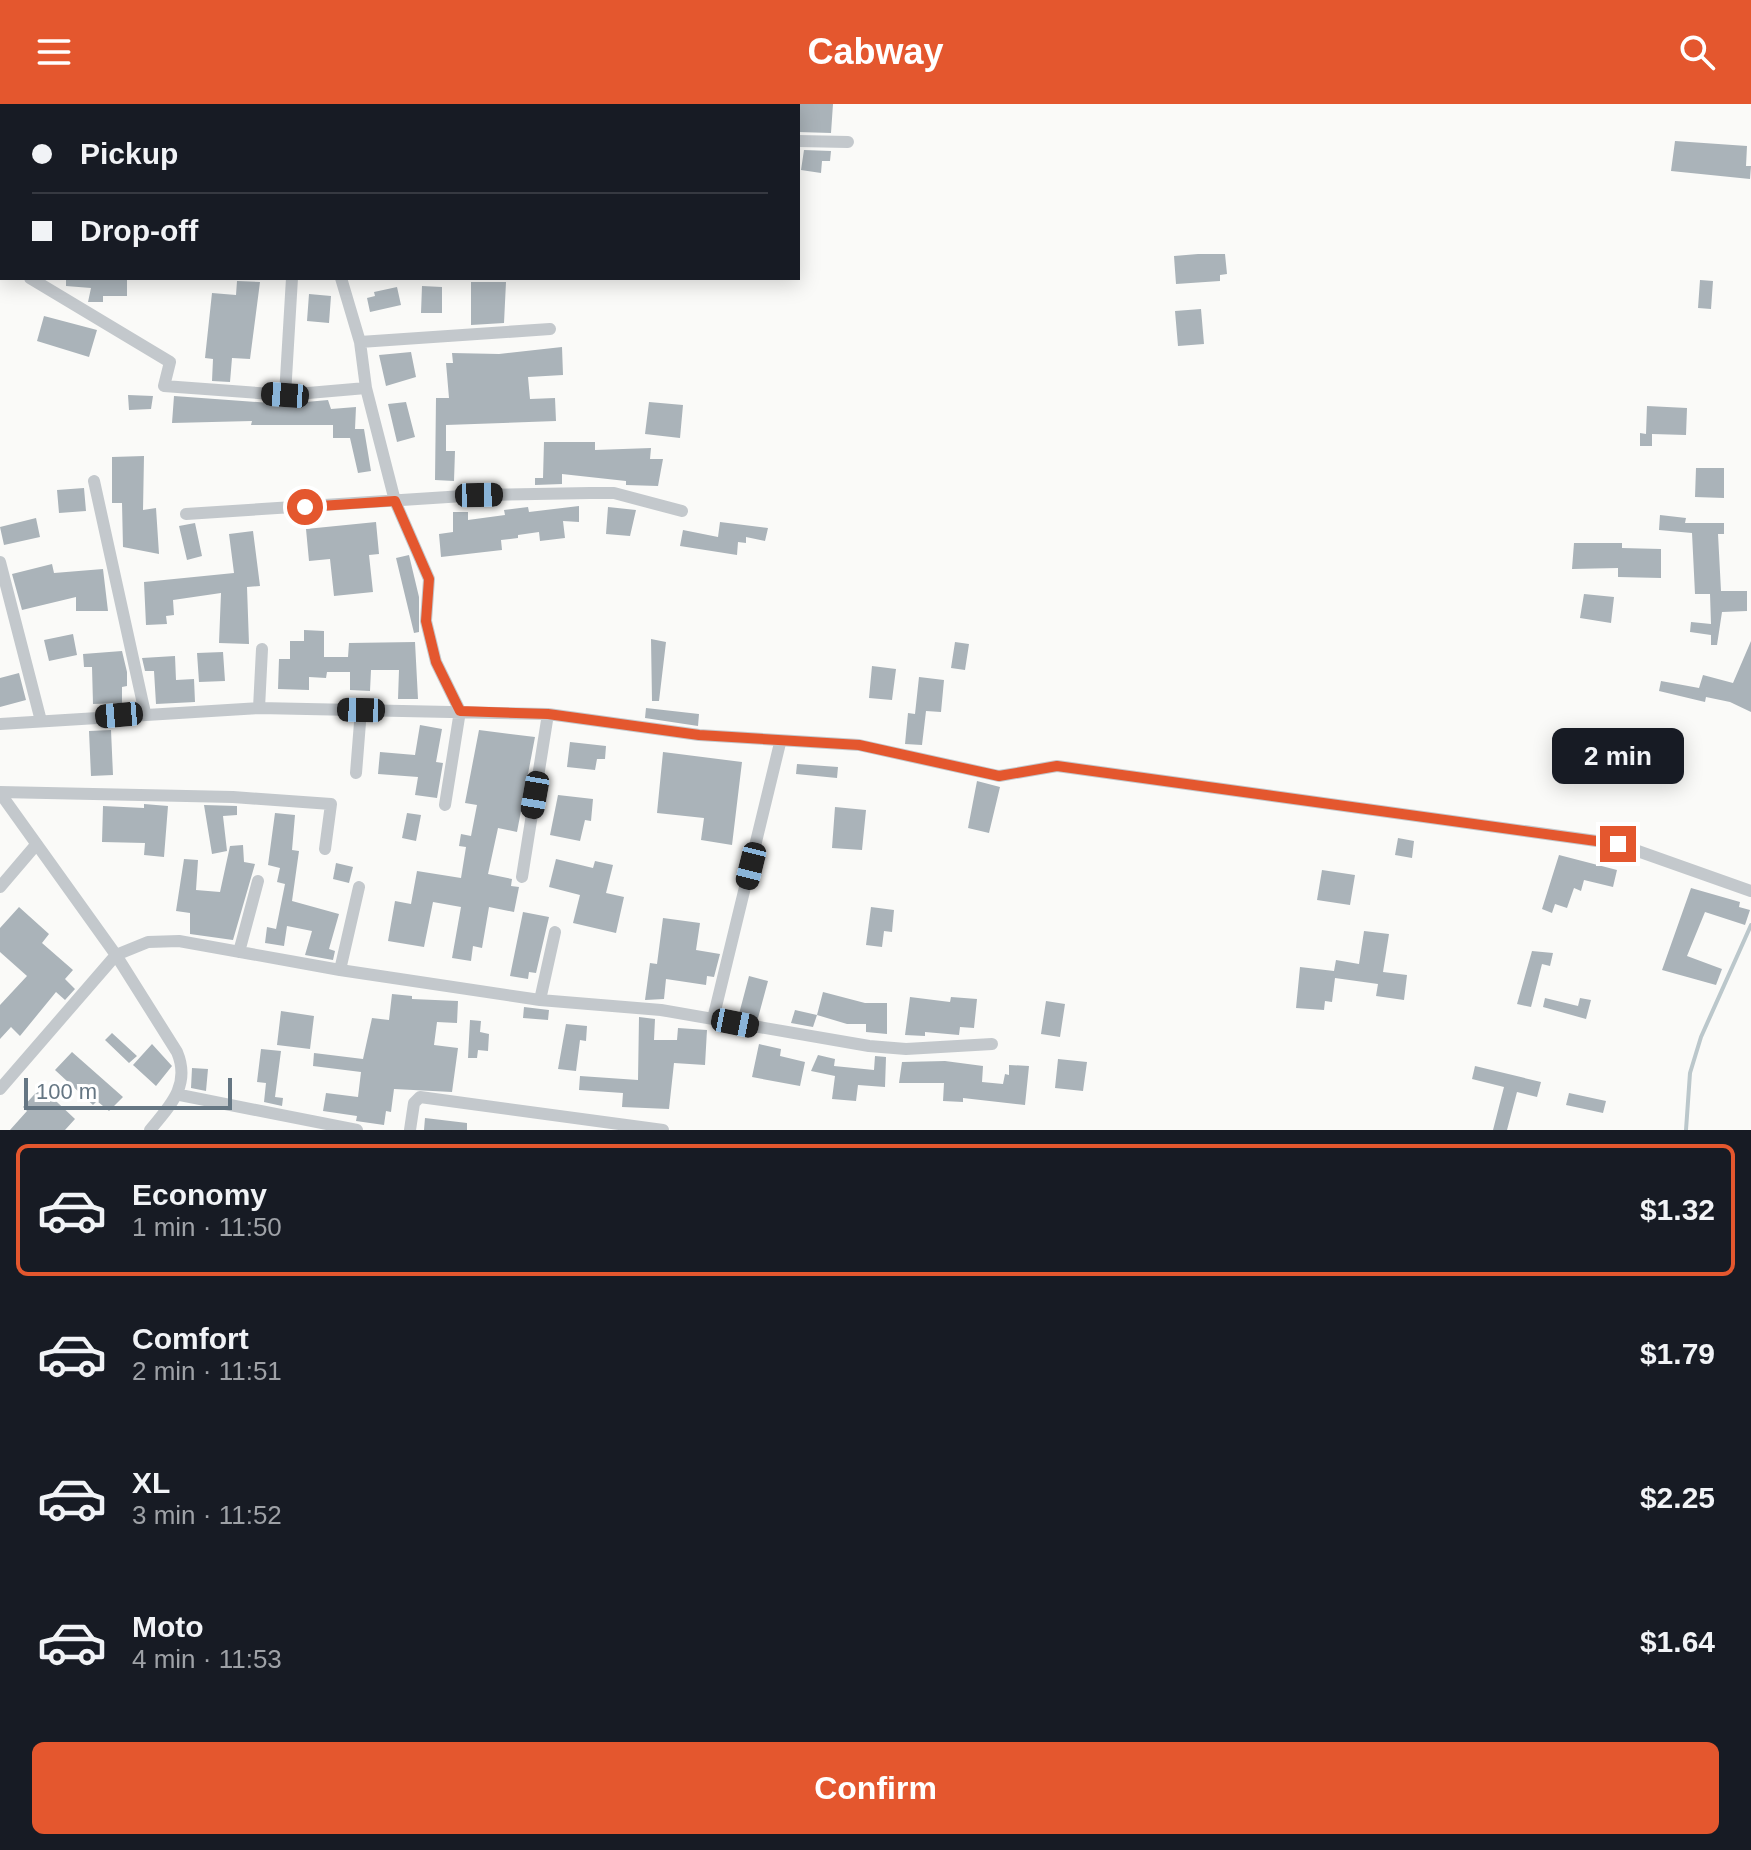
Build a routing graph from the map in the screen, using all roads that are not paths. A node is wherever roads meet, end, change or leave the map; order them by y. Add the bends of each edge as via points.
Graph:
1 (800, 141) edge
2 (848, 142) dead end
3 (33, 280) edge
4 (292, 280) edge
5 (342, 280) edge
6 (550, 329) dead end
7 (360, 342) junction
8 (366, 388) junction
9 (285, 395) junction
10 (94, 481) dead end
11 (395, 501) junction
12 (682, 511) dead end
13 (186, 514) dead end
14 (0, 562) edge
15 (262, 649) dead end
16 (259, 708) junction
17 (361, 710) junction
18 (460, 711) junction
19 (145, 713) junction
20 (548, 714) junction
21 (41, 721) junction
22 (0, 724) edge
23 (780, 743) junction
24 (356, 773) dead end
25 (0, 792) edge
26 (445, 805) dead end
27 (35, 846) junction
28 (325, 849) dead end
29 (522, 877) dead end
30 (258, 881) dead end
31 (0, 887) edge
32 (359, 887) dead end
33 (1751, 891) edge
34 (555, 932) dead end
35 (239, 952) junction
36 (116, 955) junction
37 (340, 970) junction
38 (540, 1000) junction
39 (713, 1019) junction
40 (992, 1044) dead end
41 (0, 1089) edge
42 (180, 1095) junction
43 (600, 1126) edge
44 (150, 1130) edge
45 (357, 1130) edge
46 (410, 1130) edge
47 (663, 1130) edge

1 - 2 street
3 - 9 street via 170,362 164,386
4 - 9 street
5 - 7 street
6 - 7 street
7 - 8 street
8 - 9 street
8 - 11 street
10 - 19 street
11 - 12 street via 614,493
11 - 13 street
11 - 18 street via 429,579 426,621 436,662
14 - 21 street
15 - 16 street
16 - 17 street
16 - 19 street
17 - 18 street
17 - 24 street
18 - 20 street
18 - 26 street
19 - 21 street
20 - 23 street
20 - 29 street
21 - 22 street
23 - 33 street via 859,745 999,776 1057,766 1618,844
23 - 39 street
25 - 27 street
25 - 28 street via 331,804
27 - 31 street
27 - 36 street
30 - 35 street
32 - 37 street
34 - 38 street
35 - 36 street via 179,941 148,942
35 - 37 street
36 - 41 street
36 - 42 street via 177,1052 182,1063
37 - 38 street
38 - 39 street
39 - 40 street via 869,1046
42 - 44 street
42 - 45 street
43 - 46 street via 420,1097 414,1103
43 - 47 street

